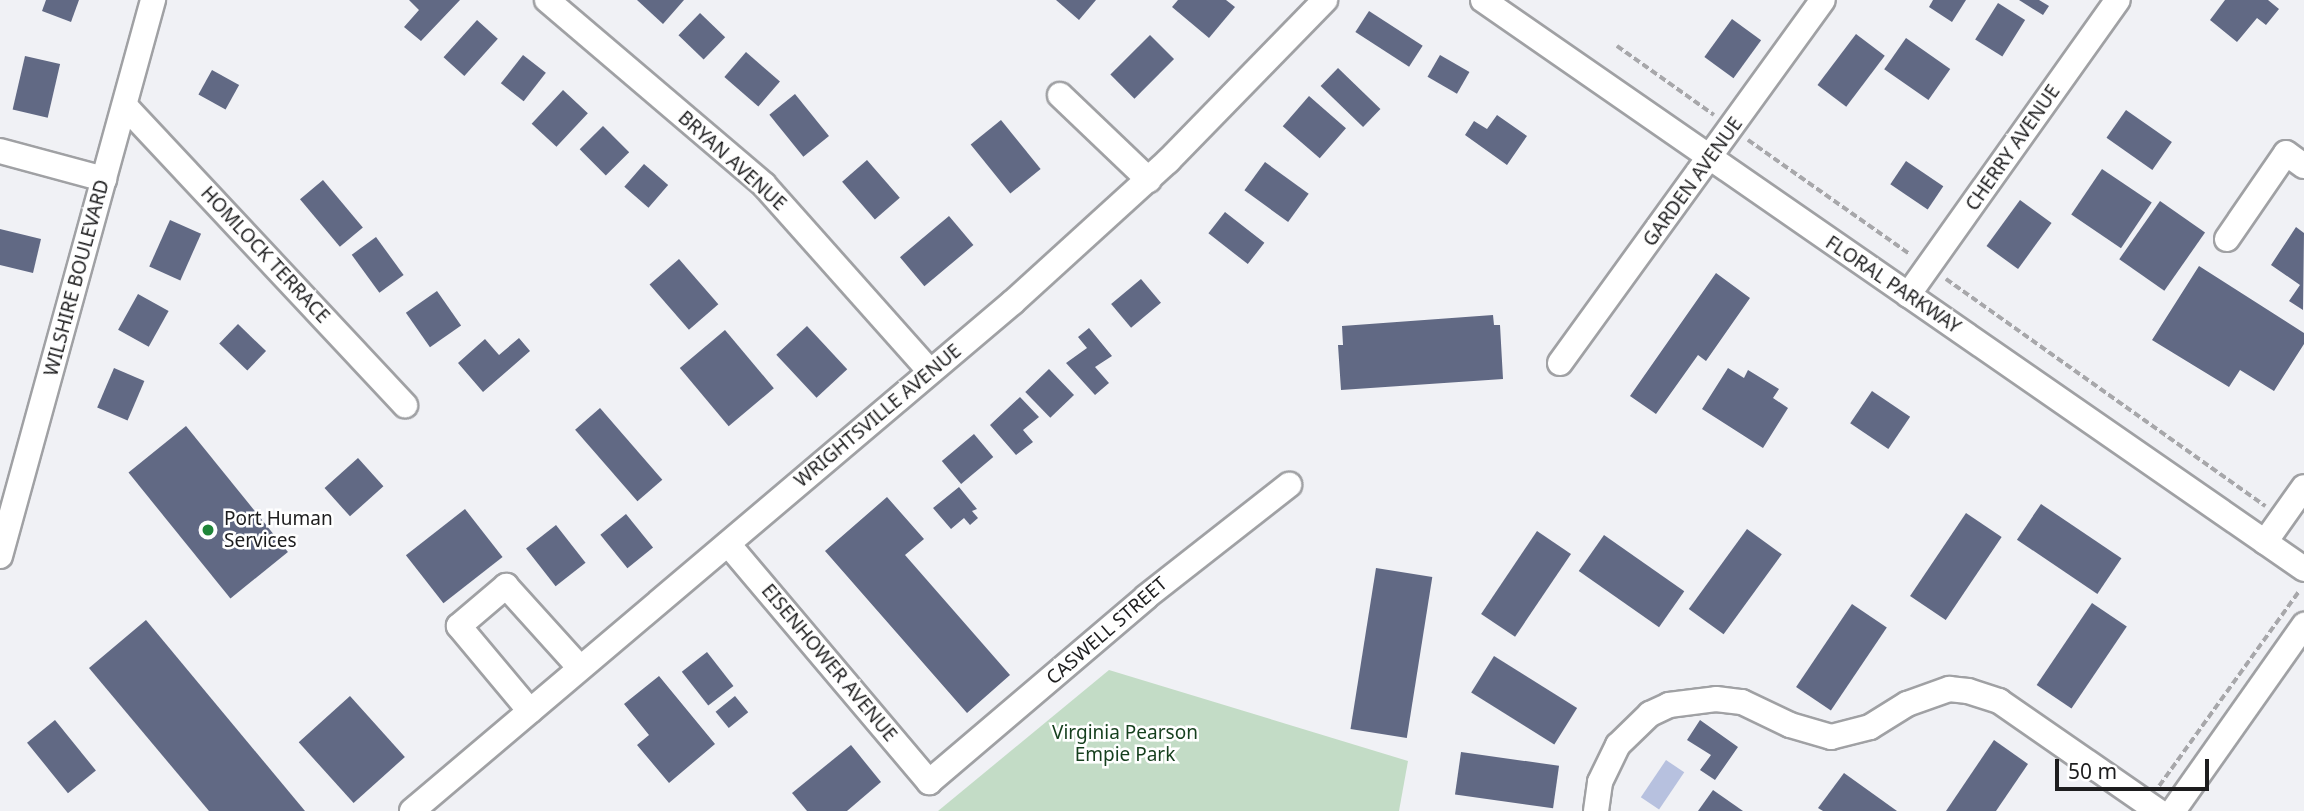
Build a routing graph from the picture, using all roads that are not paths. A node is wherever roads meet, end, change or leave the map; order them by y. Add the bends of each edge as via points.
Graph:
1 (153, 0) edge
2 (547, 0) edge
3 (1325, 0) edge
4 (1483, 0) edge
5 (1823, 0) edge
6 (2118, 0) edge
7 (1060, 95) dead end
8 (125, 106) junction
9 (0, 151) edge
10 (1710, 160) junction
11 (2304, 166) edge
12 (104, 179) junction
13 (1149, 180) junction
14 (2227, 239) dead end
15 (1908, 295) junction
16 (1560, 363) dead end
17 (930, 371) junction
18 (405, 405) dead end
19 (1289, 485) dead end
20 (2304, 487) edge
21 (2265, 542) junction
22 (728, 544) junction
23 (0, 556) edge
24 (2304, 569) edge
25 (2304, 625) edge
26 (580, 668) junction
27 (530, 711) junction
28 (929, 782) joint
29 (2152, 807) edge
30 (412, 811) edge
31 (1596, 811) edge
32 (2173, 811) edge

1 - 8 street, WILSHIRE BOULEVARD
2 - 17 street, BRYAN AVENUE via 764,185
3 - 13 street, WRIGHTSVILLE AVENUE
4 - 10 street, FLORAL PARKWAY
5 - 10 street, GARDEN AVENUE
6 - 15 street, CHERRY AVENUE
7 - 13 street
8 - 12 street, WILSHIRE BOULEVARD
8 - 18 street, HOMLOCK TERRACE
9 - 12 street
10 - 15 street, FLORAL PARKWAY
10 - 16 street, GARDEN AVENUE
11 - 14 street via 2286,153
12 - 23 street, WILSHIRE BOULEVARD
13 - 17 street, WRIGHTSVILLE AVENUE
15 - 21 street, FLORAL PARKWAY
17 - 22 street, WRIGHTSVILLE AVENUE
19 - 28 street, CASWELL STREET via 1146,597
20 - 21 street
21 - 24 street, FLORAL PARKWAY
22 - 26 street, WRIGHTSVILLE AVENUE
22 - 28 street, EISENHOWER AVENUE
25 - 32 street
26 - 27 street, WRIGHTSVILLE AVENUE
26 - 27 street via 506,586 459,626
27 - 30 street, WRIGHTSVILLE AVENUE
29 - 31 street via 1994,698 1949,690 1907,704 1870,727 1831,737 1790,725 1742,702 1716,699 1669,705 1650,714 1618,745 1600,782

